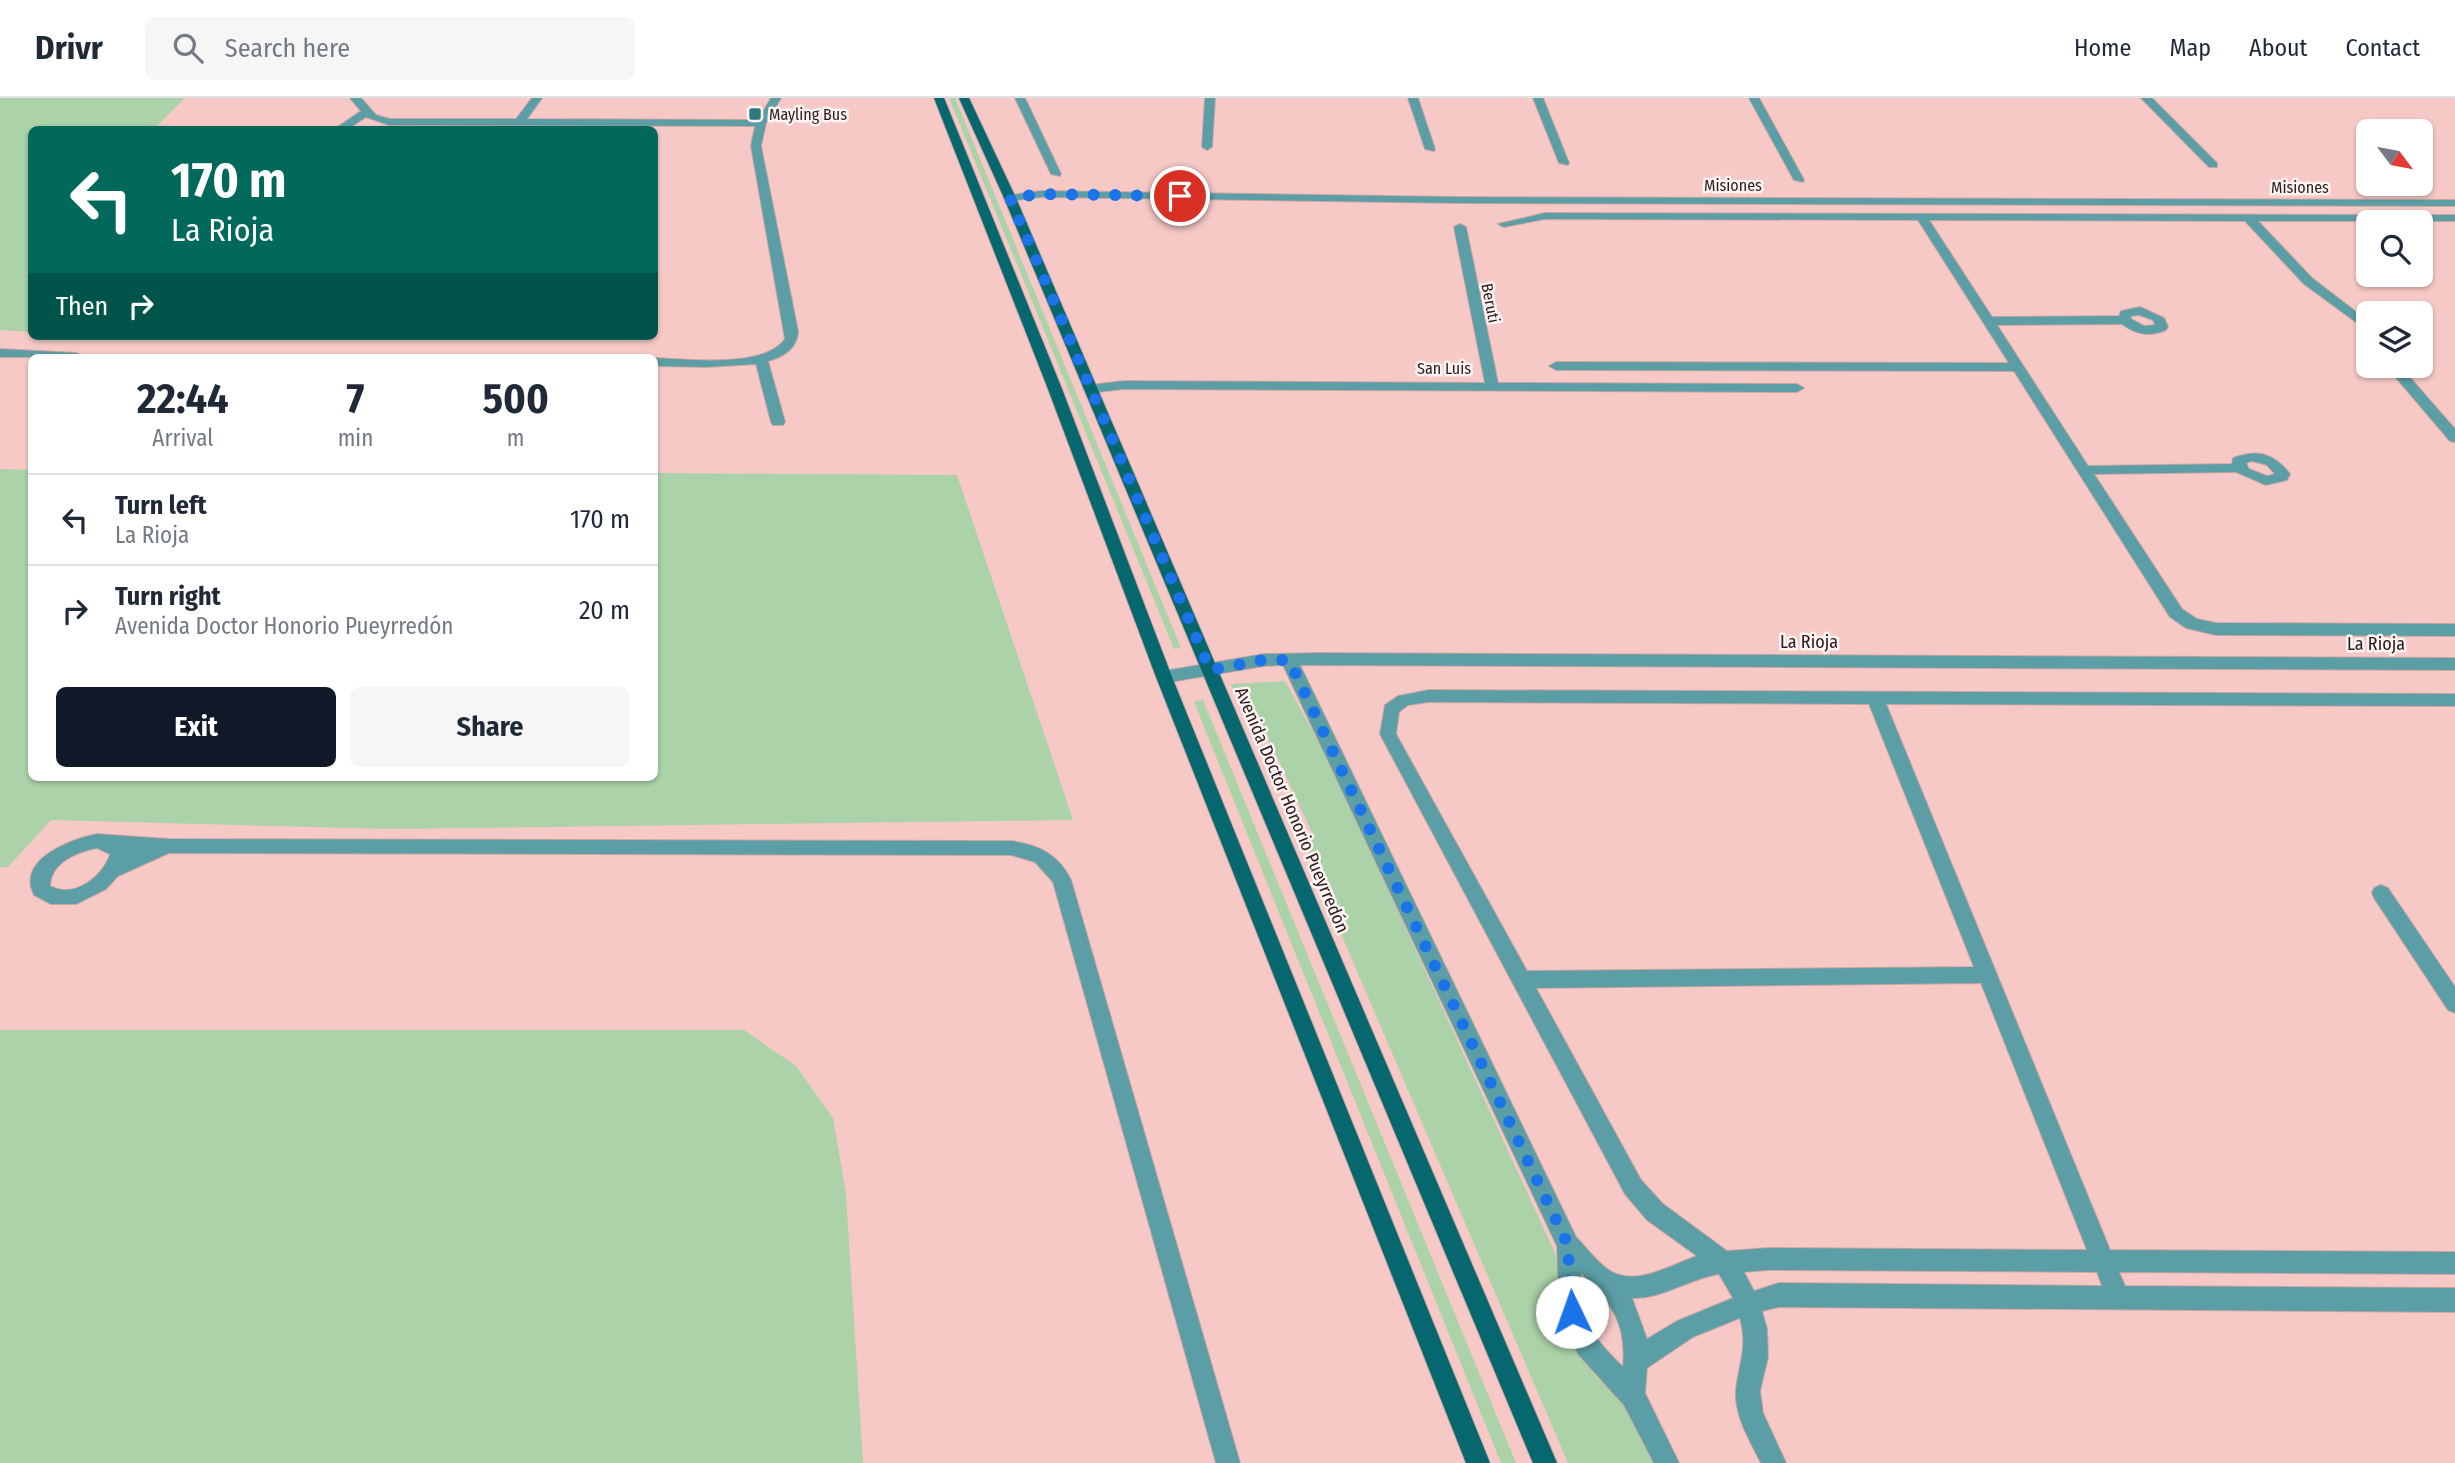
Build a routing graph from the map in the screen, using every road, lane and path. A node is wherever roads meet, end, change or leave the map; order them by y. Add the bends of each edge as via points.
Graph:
1 (355, 98) edge
2 (537, 98) edge
3 (776, 98) edge
4 (939, 98) edge
5 (964, 98) edge
6 (1020, 98) edge
7 (1210, 98) edge
8 (1413, 98) edge
9 (1538, 98) edge
10 (1754, 98) edge
11 (2146, 98) edge
12 (366, 113) junction
13 (520, 121) junction
14 (761, 123) junction
15 (559, 125) edge
16 (345, 126) edge
17 (1207, 147) dead end
18 (1430, 149) dead end
19 (1564, 163) dead end
20 (2213, 165) dead end
21 (1056, 174) dead end
22 (1799, 180) dead end
23 (1010, 198) junction
24 (2455, 203) edge
25 (1921, 216) junction
26 (2248, 218) junction
27 (2455, 218) edge
28 (1504, 224) dead end
29 (1460, 227) dead end
30 (2356, 318) edge
31 (2125, 320) dead end
32 (1988, 321) junction
33 (0, 353) edge
34 (28, 354) edge
35 (761, 360) junction
36 (658, 362) edge
37 (1556, 366) dead end
38 (2018, 367) junction
39 (2403, 378) edge
40 (1492, 385) junction
41 (1797, 388) dead end
42 (1090, 389) junction
43 (778, 422) dead end
44 (2455, 438) edge
45 (2239, 468) dead end
46 (2084, 470) junction
47 (2455, 630) edge
48 (1289, 660) junction
49 (2455, 664) edge
50 (1210, 670) junction
51 (1164, 677) junction
52 (1874, 696) junction
53 (2455, 700) edge
54 (107, 842) junction
55 (169, 846) junction
56 (114, 870) junction
57 (2381, 893) dead end
58 (1987, 975) junction
59 (1520, 981) junction
60 (2455, 1004) edge
61 (1568, 1245) junction
62 (2104, 1261) junction
63 (1724, 1262) junction
64 (2455, 1263) edge
65 (1609, 1283) junction
66 (2118, 1297) junction
67 (2455, 1300) edge
68 (1748, 1303) junction
69 (1636, 1362) junction
70 (1633, 1396) junction
71 (1228, 1463) edge
72 (1478, 1463) edge
73 (1545, 1463) edge
74 (1667, 1463) edge
75 (1774, 1463) edge

1 - 12 street
2 - 13 street
3 - 14 street
4 - 51 main road
5 - 23 main road, Avenida Doctor Honorio Pueyrredón
6 - 21 street
7 - 17 street
8 - 18 street
9 - 19 street
10 - 22 street
11 - 20 street
12 - 13 street via 389,121
12 - 16 street
13 - 15 street
14 - 15 street
14 - 35 street via 756,146 791,340 785,350
23 - 24 street, Misiones via 1041,194
23 - 42 main road, Avenida Doctor Honorio Pueyrredón
25 - 26 street
25 - 28 street via 1545,216
25 - 32 street
26 - 27 street
26 - 30 street via 2308,281
29 - 40 street, Beruti
31 - 32 street
32 - 38 street
33 - 34 street
35 - 36 street
35 - 43 street
37 - 38 street
38 - 46 street
39 - 44 street
40 - 41 street, San Luis
40 - 42 street, San Luis via 1124,385
42 - 50 main road, Avenida Doctor Honorio Pueyrredón
45 - 46 street
46 - 47 street via 2176,613 2192,624 2216,629
48 - 49 street, La Rioja
48 - 50 street, La Rioja
48 - 61 street
50 - 51 street, La Rioja
50 - 73 main road, Avenida Doctor Honorio Pueyrredón
51 - 72 main road
52 - 53 street
52 - 58 street
52 - 59 street via 1429,696 1391,709 1388,734
54 - 55 street
54 - 56 street via 119,853
54 - 56 street via 84,843 59,855 42,873 41,890 56,898 81,894
55 - 56 street
55 - 71 street via 997,848 1040,854 1062,880
57 - 60 street
58 - 59 street
58 - 62 street
59 - 63 street via 1633,1187 1655,1212
61 - 65 street
61 - 70 street via 1568,1299 1576,1326 1590,1352
62 - 63 street
62 - 64 street
62 - 66 street
63 - 65 street via 1643,1288
63 - 68 street
65 - 69 street via 1628,1312
66 - 67 street
66 - 68 street via 1779,1295
68 - 69 street via 1668,1337
68 - 75 street via 1756,1357 1748,1391 1751,1415
69 - 70 street
70 - 74 street

